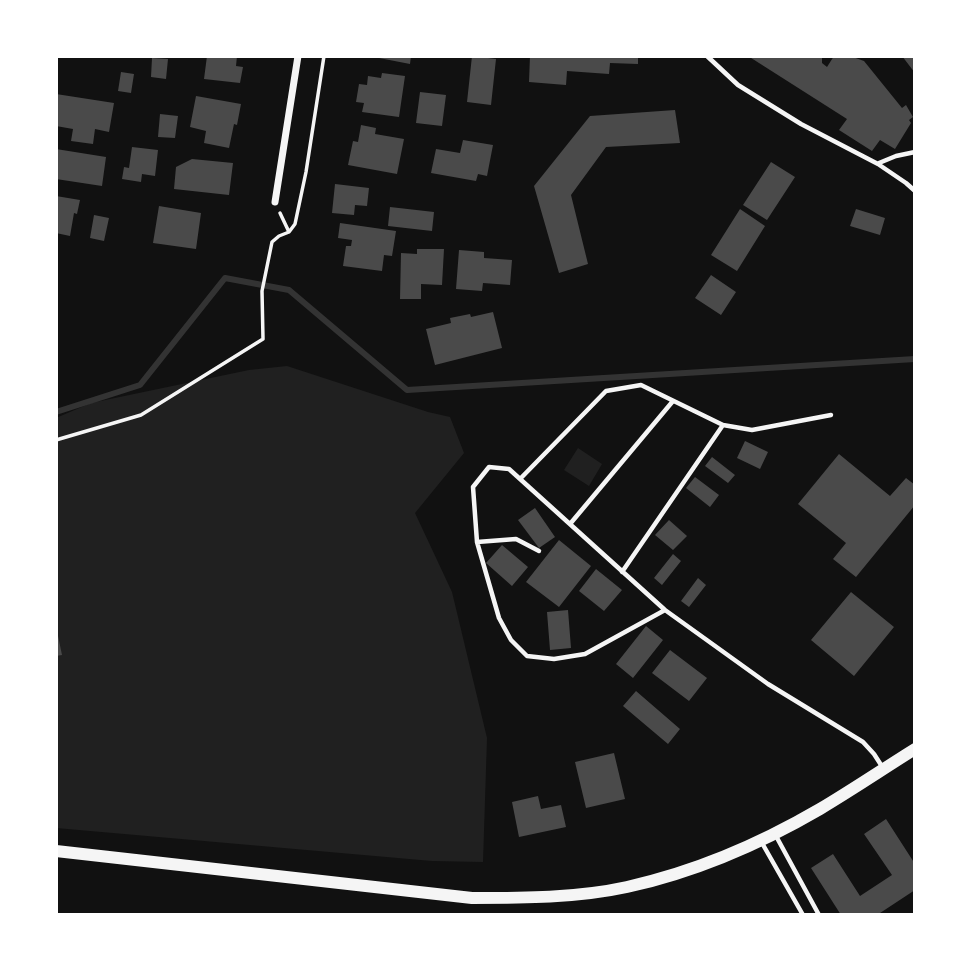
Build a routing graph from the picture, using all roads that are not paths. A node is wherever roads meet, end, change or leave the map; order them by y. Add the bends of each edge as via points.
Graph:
1 (298, 56) edge
2 (707, 56) edge
3 (915, 152) edge
4 (878, 164) junction
5 (915, 191) edge
6 (275, 202) road end
7 (673, 401) junction
8 (831, 415) dead end
9 (723, 425) junction
10 (519, 479) junction
11 (570, 524) junction
12 (477, 542) junction
13 (539, 551) dead end
14 (622, 572) junction
15 (665, 610) junction
16 (915, 749) edge
17 (884, 768) junction
18 (774, 833) junction
19 (760, 839) junction
20 (56, 851) edge
21 (803, 915) edge
22 (819, 915) edge

1 - 6 street
2 - 4 lane via 738,85
3 - 4 lane
4 - 5 lane
7 - 9 lane
7 - 10 lane via 641,385 606,391
7 - 11 lane
8 - 9 lane via 752,430
9 - 14 lane
10 - 11 lane
10 - 12 lane via 509,469 489,467 473,486
11 - 14 lane
12 - 13 lane via 516,539
12 - 15 lane via 499,618 527,656 554,659 586,654
14 - 15 lane
15 - 17 lane via 768,684 863,742
16 - 17 main road
17 - 18 main road
18 - 19 main road
18 - 22 lane
19 - 20 main road via 681,873 625,887 574,895 472,898
19 - 21 lane

